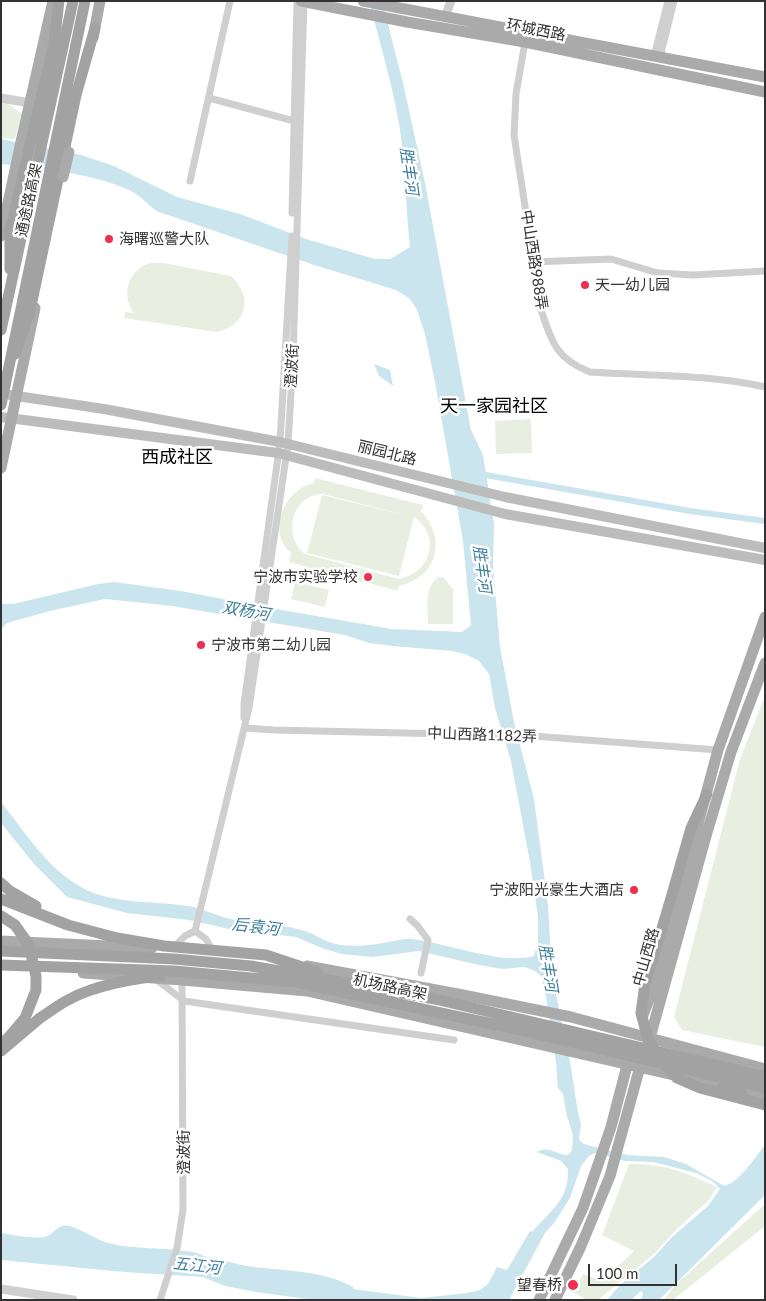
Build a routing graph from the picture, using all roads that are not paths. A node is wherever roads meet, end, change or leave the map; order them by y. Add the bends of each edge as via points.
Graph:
1 (53, 1) edge
2 (59, 1) edge
3 (73, 1) edge
4 (85, 1) edge
5 (100, 1) edge
6 (230, 1) edge
7 (363, 1) edge
8 (445, 1) edge
9 (451, 1) edge
10 (668, 1) edge
11 (674, 1) edge
12 (301, 2) edge
13 (442, 17) junction
14 (95, 28) junction
15 (525, 42) junction
16 (657, 56) junction
17 (765, 77) edge
18 (765, 92) edge
19 (1, 98) edge
20 (209, 98) junction
21 (30, 103) junction
22 (294, 121) junction
23 (190, 181) dead end
24 (294, 226) junction
25 (1, 236) edge
26 (533, 262) junction
27 (765, 271) edge
28 (10, 291) junction
29 (1, 330) edge
30 (6, 382) junction
31 (765, 387) edge
32 (1, 394) edge
33 (17, 396) junction
34 (1, 405) edge
35 (7, 418) edge
36 (284, 443) junction
37 (282, 454) junction
38 (1, 468) edge
39 (765, 548) edge
40 (765, 560) edge
41 (765, 617) edge
42 (765, 663) edge
43 (245, 728) junction
44 (718, 750) junction
45 (707, 794) junction
46 (1, 883) edge
47 (1, 899) edge
48 (1, 916) edge
49 (410, 919) dead end
50 (68, 925) junction
51 (195, 930) junction
52 (1, 941) edge
53 (173, 949) junction
54 (1, 951) edge
55 (213, 953) junction
56 (1, 965) edge
57 (17, 966) junction
58 (1, 969) edge
59 (422, 974) dead end
60 (227, 976) junction
61 (155, 978) junction
62 (182, 980) junction
63 (354, 983) junction
64 (184, 1001) junction
65 (636, 1034) junction
66 (650, 1038) junction
67 (454, 1040) dead end
68 (1, 1044) edge
69 (1, 1052) edge
70 (627, 1065) junction
71 (639, 1068) junction
72 (765, 1069) edge
73 (765, 1076) edge
74 (722, 1088) junction
75 (765, 1088) edge
76 (765, 1096) edge
77 (765, 1100) edge
78 (765, 1105) edge
79 (1, 1289) edge
80 (73, 1300) edge
81 (160, 1300) edge
82 (539, 1300) edge
83 (555, 1300) edge

1 - 21 main road
2 - 28 highway via 54,42 10,231
3 - 28 highway, 通途路高架
4 - 30 highway, 通途路高架, bridge
5 - 14 main road
6 - 20 street
7 - 13 main road, 环城西路
8 - 13 street
9 - 13 street
10 - 16 street
11 - 16 street
12 - 15 main road, 环城西路
12 - 22 street, 澄波街
12 - 24 street, 澄波街
13 - 16 main road, 环城西路
14 - 30 highway, bridge via 76,95 28,315
14 - 33 main road, bridge
15 - 18 main road, 环城西路
15 - 26 street, 中山西路988弄 via 516,94 514,135
16 - 17 main road, 环城西路
19 - 21 street
20 - 22 street
20 - 23 street
21 - 25 main road
22 - 24 street, 澄波街
24 - 36 street, 澄波街
26 - 27 street via 612,259 658,273 693,275
26 - 31 street, 中山西路988弄 via 540,310 548,330 560,354 576,366 590,372 689,376 735,380
28 - 29 highway, 通途路高架
30 - 34 highway, 通途路高架, bridge
32 - 33 main road, 丽园北路
33 - 35 main road
33 - 36 main road, 丽园北路
35 - 37 main road, 丽园北路
35 - 38 main road
36 - 37 street, 澄波街
36 - 39 main road, 丽园北路 via 505,497
37 - 40 main road, 丽园北路 via 505,514
37 - 43 street, 澄波街
41 - 44 main road, 中山西路
42 - 66 main road, 中山西路 via 728,762
43 - 44 street, 中山西路1182弄 via 533,736
43 - 51 street, 澄波街
44 - 45 main road, 中山西路
45 - 65 main road, 中山西路 via 653,990
45 - 78 highway, bridge via 691,828 645,984 641,1013 648,1039 659,1058 677,1078 700,1088
46 - 50 highway, bridge
47 - 50 highway, bridge
48 - 68 highway, bridge via 15,924 29,945 36,990 25,1018
49 - 59 street via 428,940
50 - 63 highway, bridge via 164,946 266,955
51 - 53 street
51 - 55 street
52 - 53 main road
53 - 55 main road
54 - 63 highway, 机场路高架, bridge via 251,966
55 - 65 main road via 263,958 544,1011
56 - 57 highway, 机场路高架, bridge
57 - 58 highway, bridge
57 - 60 highway, 机场路高架, bridge
58 - 61 main road
60 - 69 highway, bridge via 159,976 107,985 71,998 40,1018
60 - 75 highway, 机场路高架, bridge via 305,984 516,1029
61 - 62 main road
61 - 64 street
62 - 64 street, 澄波街
62 - 70 main road via 307,991
63 - 73 highway, 机场路高架, bridge
64 - 67 street
64 - 81 street, 澄波街 via 183,1210 177,1248
65 - 66 main road
65 - 70 main road, 中山西路
66 - 71 main road, 中山西路
66 - 72 main road
70 - 71 main road
70 - 82 main road, 中山西路 via 611,1127 583,1208
71 - 74 main road
71 - 83 main road, 中山西路 via 610,1176
74 - 76 main road
74 - 77 highway
79 - 80 street

